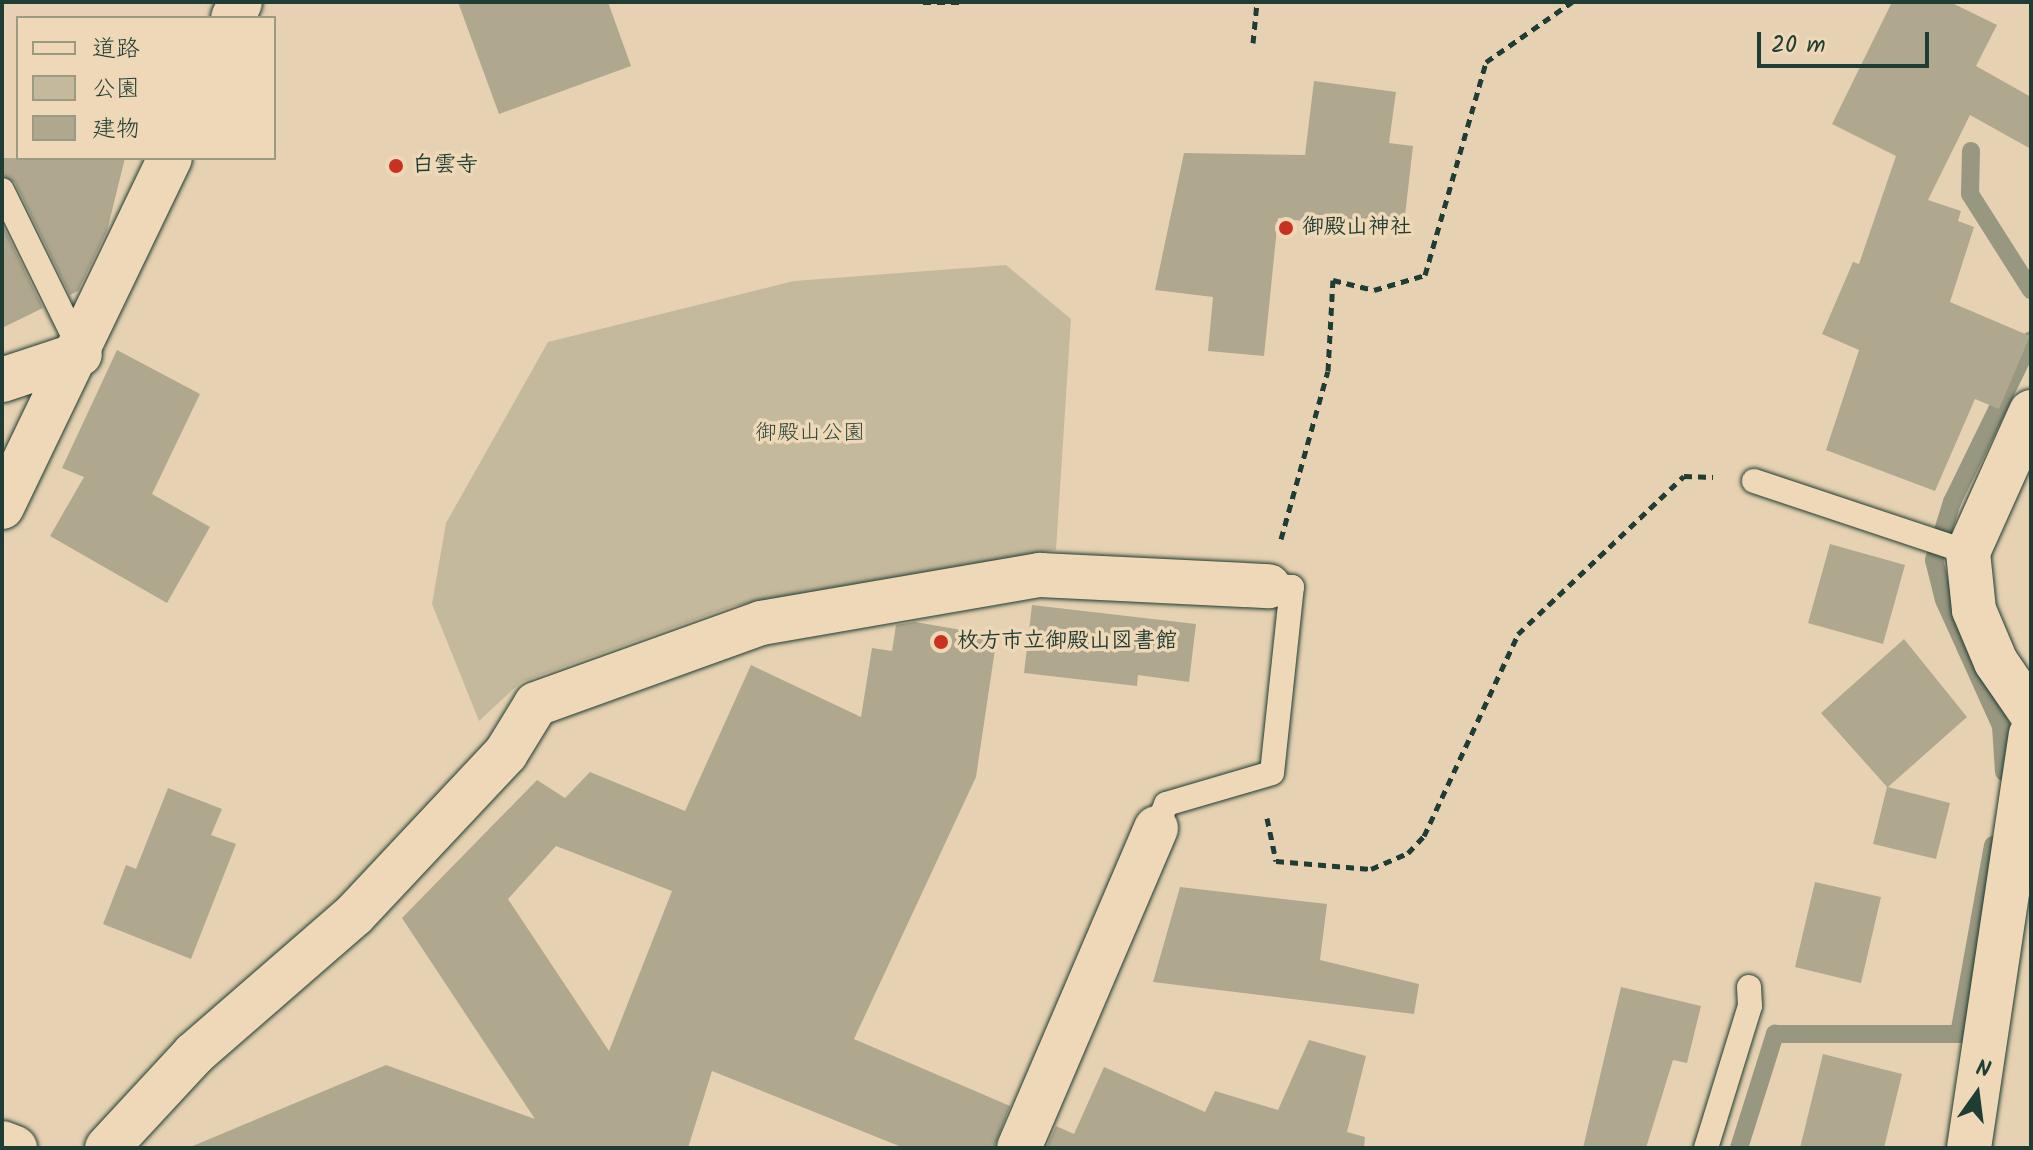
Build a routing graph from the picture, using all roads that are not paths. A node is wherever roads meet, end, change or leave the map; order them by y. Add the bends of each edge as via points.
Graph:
1 (169, 160) edge
2 (2, 190) edge
3 (80, 354) junction
4 (2, 380) edge
5 (2031, 412) edge
6 (1754, 481) road end
7 (2, 507) edge
8 (1968, 552) junction
9 (1269, 586) joint
10 (2031, 713) edge
11 (2031, 735) edge
12 (1156, 828) joint
13 (1749, 987) dead end
14 (2, 1143) edge
15 (15, 1148) edge
16 (107, 1148) edge
17 (1019, 1148) edge
18 (1706, 1148) edge
19 (1969, 1148) edge

1 - 3 street
2 - 3 lane via 73,323
3 - 4 street
3 - 7 street
5 - 8 street
6 - 8 lane
8 - 10 street via 1974,610 1996,662
9 - 12 lane via 1292,587 1272,773 1166,804
9 - 16 street via 1040,575 761,623 536,704 506,753 354,915 194,1054
11 - 19 street
12 - 17 street
13 - 18 lane via 1750,1006
14 - 15 street

